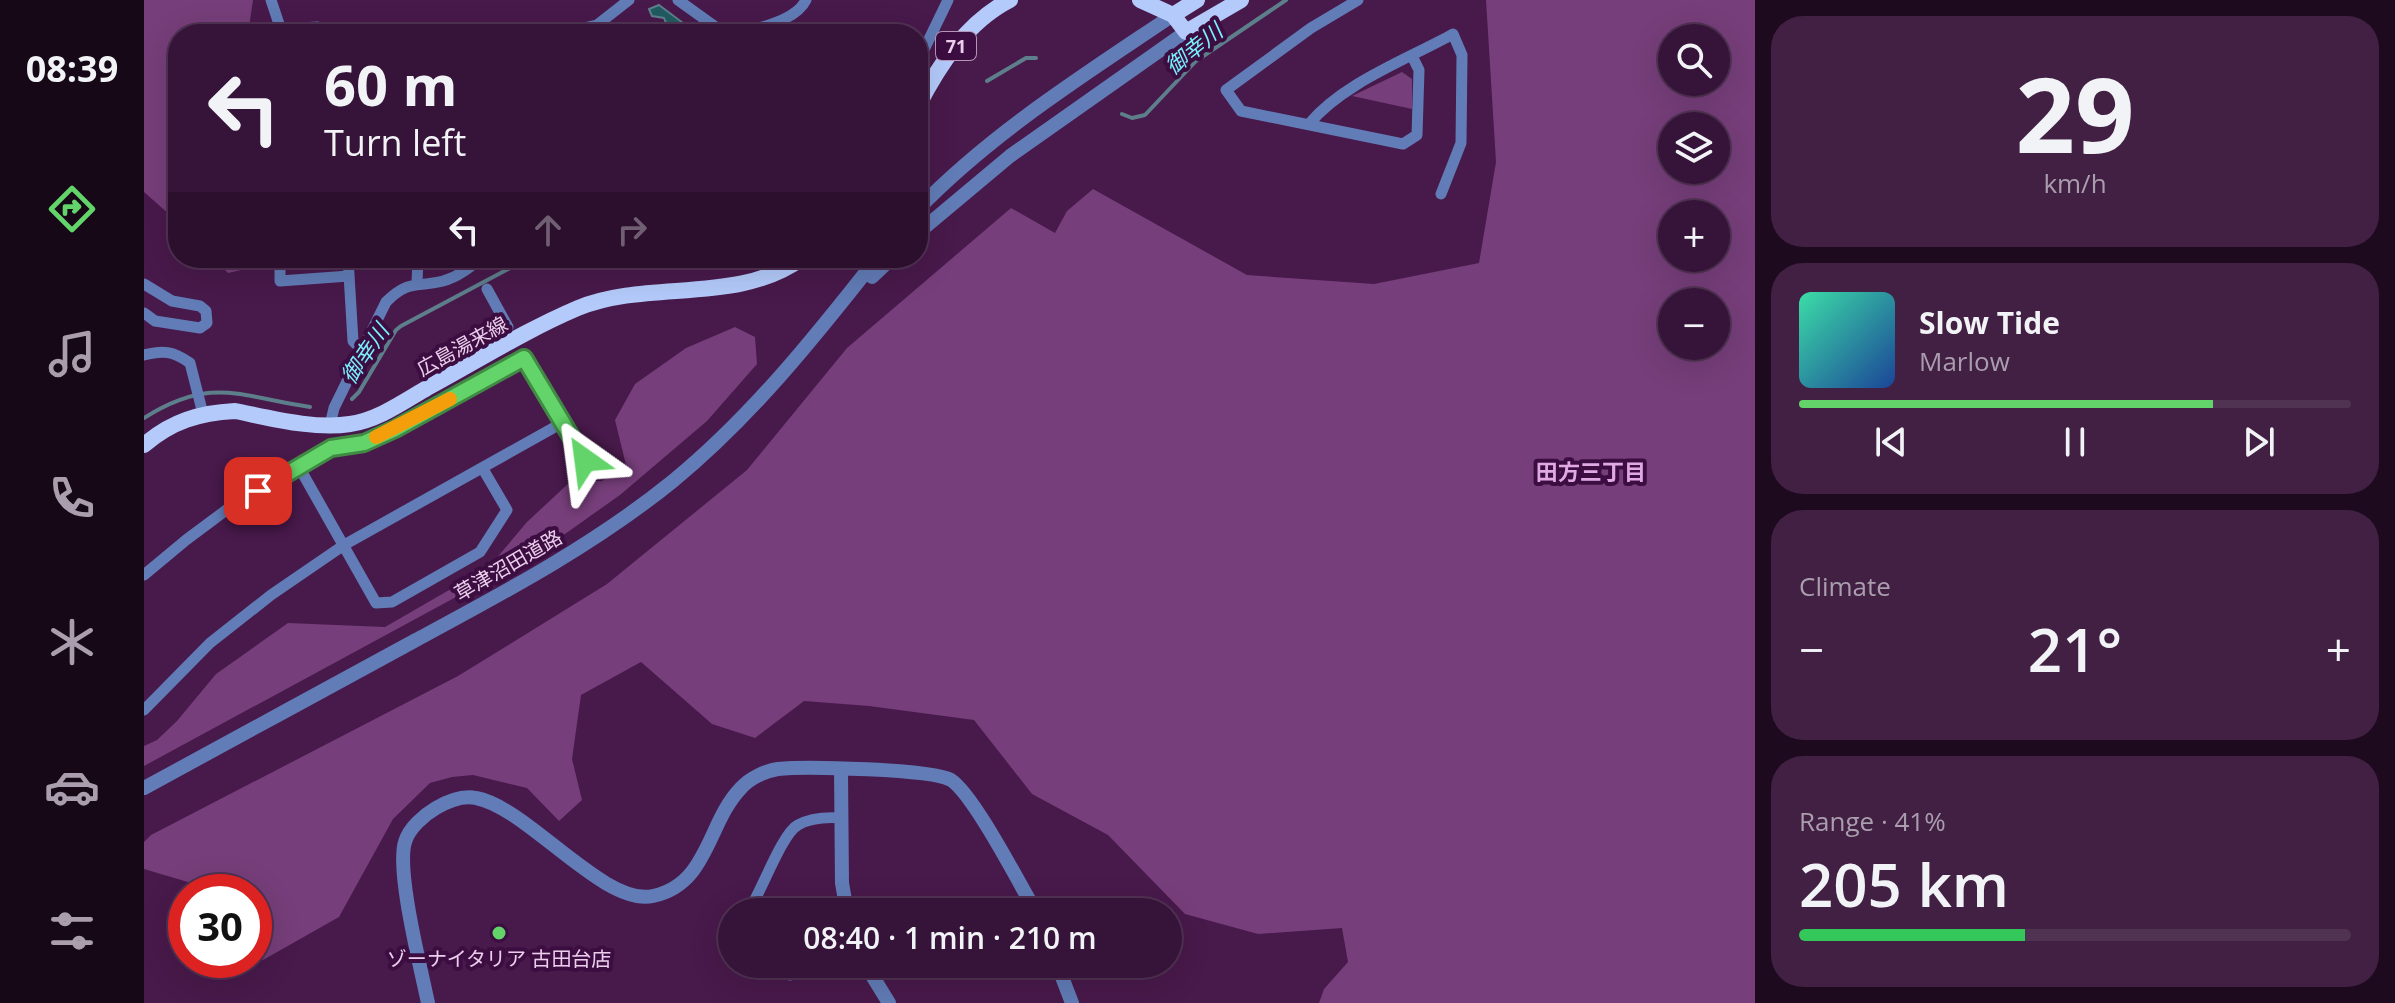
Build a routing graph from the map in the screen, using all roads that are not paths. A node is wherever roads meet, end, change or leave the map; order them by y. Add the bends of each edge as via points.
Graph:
1 (271, 0) edge
2 (629, 0) edge
3 (678, 0) edge
4 (806, 0) edge
5 (948, 0) edge
6 (1010, 0) edge
7 (1140, 0) edge
8 (1197, 0) edge
9 (1241, 0) edge
10 (1358, 0) edge
11 (1173, 15) junction
12 (280, 24) edge
13 (598, 24) edge
14 (711, 24) edge
15 (767, 24) edge
16 (1186, 32) junction
17 (928, 41) edge
18 (1412, 56) junction
19 (928, 79) edge
20 (1309, 124) junction
21 (1441, 194) dead end
22 (928, 199) edge
23 (928, 225) edge
24 (280, 268) edge
25 (349, 268) edge
26 (418, 268) edge
27 (468, 268) edge
28 (781, 268) edge
29 (869, 268) edge
30 (881, 268) edge
31 (349, 276) junction
32 (417, 283) junction
33 (144, 284) edge
34 (487, 289) dead end
35 (840, 307) junction
36 (144, 313) edge
37 (508, 327) dead end
38 (363, 351) junction
39 (144, 355) edge
40 (203, 414) junction
41 (562, 423) junction
42 (330, 425) junction
43 (144, 445) edge
44 (585, 460) dead end
45 (299, 467) junction
46 (483, 469) junction
47 (344, 545) junction
48 (144, 575) edge
49 (144, 710) edge
50 (841, 770) junction
51 (144, 788) edge
52 (842, 818) junction
53 (755, 898) edge
54 (845, 898) edge
55 (1028, 898) edge
56 (874, 978) edge
57 (1062, 978) edge
58 (428, 1003) edge
59 (889, 1003) edge
60 (1072, 1003) edge

1 - 12 street
2 - 13 street
3 - 14 street
4 - 15 street via 802,8
5 - 17 street
6 - 19 main road, 71 via 981,18
7 - 11 main road
8 - 11 main road
9 - 16 main road
10 - 20 street via 1226,90 1241,111
11 - 16 main road
11 - 22 street via 995,138
16 - 23 street via 1010,156
18 - 20 street via 1349,90
18 - 20 street via 1419,70 1417,135 1403,144
18 - 21 street via 1453,34 1462,55 1461,143
24 - 31 street via 280,281
25 - 31 street
26 - 32 street
27 - 32 street via 442,281
28 - 42 main road, 広島湯来線 via 736,285 642,293 579,308 377,417
29 - 35 street
30 - 35 street
31 - 38 street via 353,341
32 - 38 street via 386,302
33 - 36 street via 172,301 200,306 207,323 200,328 155,321
34 - 37 street
35 - 51 street, 草津沼田道路 via 723,435 622,521 499,595
38 - 42 street
39 - 40 street via 159,350 190,363
40 - 42 main road, 広島湯来線 via 235,411
40 - 43 main road, 広島湯来線 via 171,425
41 - 44 street
41 - 45 street via 522,354 395,429 364,443 331,448
41 - 46 street
45 - 47 street
45 - 48 street via 237,502
46 - 47 street
46 - 47 street via 507,510 480,552 392,602 376,603
47 - 49 street via 210,643
50 - 52 street
50 - 55 street via 929,773 951,780 967,796
50 - 58 street via 775,769 754,777 731,800 686,881 649,897 615,889 503,810 477,798 451,799 423,815 405,841 403,872
52 - 53 street via 797,825
52 - 54 street
56 - 59 street
57 - 60 street

